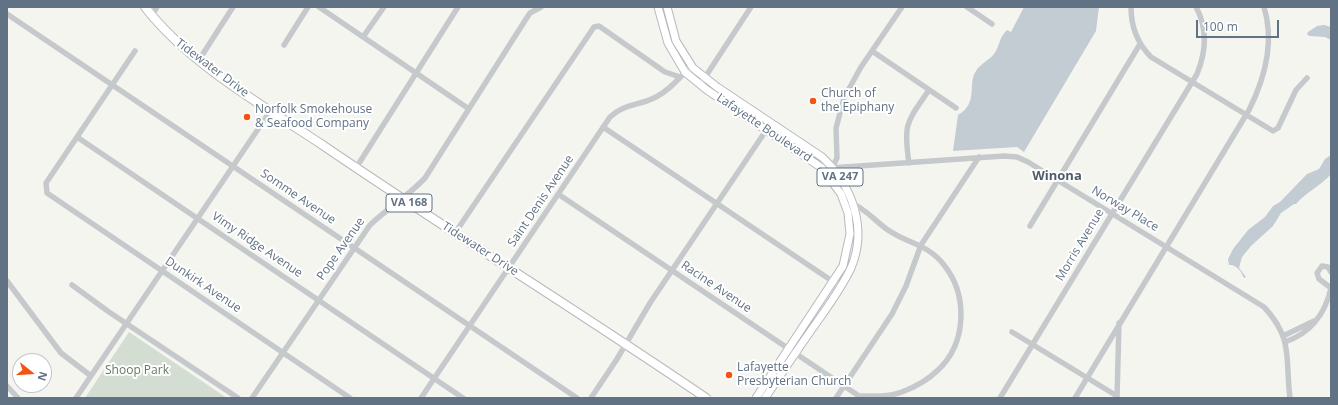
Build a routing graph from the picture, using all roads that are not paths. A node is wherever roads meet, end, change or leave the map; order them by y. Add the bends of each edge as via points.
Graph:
1 (145, 7) edge
2 (157, 7) edge
3 (233, 7) edge
4 (308, 7) edge
5 (319, 7) edge
6 (384, 7) edge
7 (458, 7) edge
8 (541, 7) edge
9 (658, 7) edge
10 (667, 7) edge
11 (751, 7) edge
12 (902, 7) edge
13 (967, 7) edge
14 (1131, 7) edge
15 (1196, 7) edge
16 (1264, 7) edge
17 (7, 14) edge
18 (152, 15) junction
19 (992, 24) dead end
20 (363, 37) junction
21 (1140, 44) junction
22 (284, 45) dead end
23 (135, 51) dead end
24 (872, 51) junction
25 (200, 60) junction
26 (691, 66) junction
27 (685, 72) junction
28 (416, 73) junction
29 (680, 77) junction
30 (1307, 78) dead end
31 (702, 81) junction
32 (1192, 83) junction
33 (113, 85) junction
34 (929, 90) junction
35 (956, 108) dead end
36 (469, 109) junction
37 (271, 110) junction
38 (1246, 116) junction
39 (771, 123) junction
40 (604, 127) junction
41 (767, 130) junction
42 (78, 137) junction
43 (979, 158) junction
44 (909, 163) junction
45 (233, 166) junction
46 (356, 168) junction
47 (822, 168) junction
48 (832, 168) junction
49 (1057, 181) junction
50 (558, 194) junction
51 (403, 200) junction
52 (717, 203) junction
53 (845, 204) junction
54 (853, 204) junction
55 (1112, 214) junction
56 (198, 219) junction
57 (1030, 226) dead end
58 (455, 233) junction
59 (921, 245) junction
60 (1166, 246) junction
61 (354, 248) junction
62 (509, 268) junction
63 (162, 271) junction
64 (672, 271) junction
65 (1331, 272) edge
66 (7, 280) edge
67 (834, 282) junction
68 (72, 285) dead end
69 (841, 287) junction
70 (1331, 287) edge
71 (319, 300) junction
72 (1318, 318) junction
73 (1120, 323) junction
74 (127, 324) junction
75 (470, 326) junction
76 (1012, 332) dead end
77 (1283, 336) junction
78 (1285, 342) junction
79 (625, 344) junction
80 (1032, 345) junction
81 (792, 351) junction
82 (283, 353) junction
83 (91, 376) junction
84 (1086, 378) junction
85 (434, 379) junction
86 (7, 386) edge
87 (844, 386) junction
88 (861, 397) edge
89 (1117, 397) edge
90 (18, 398) edge
91 (76, 398) edge
92 (238, 398) edge
93 (252, 398) edge
94 (350, 398) edge
95 (421, 398) edge
96 (463, 398) edge
97 (576, 398) edge
98 (591, 398) edge
99 (706, 398) edge
100 (756, 398) edge
101 (765, 398) edge
102 (836, 398) edge
103 (1000, 398) edge
104 (1075, 398) edge
105 (1290, 398) edge

1 - 18 highway, Tidewater Drive / VA 168
2 - 18 street
3 - 25 street
4 - 22 street
5 - 20 street
6 - 20 street
7 - 28 street
8 - 36 street, Pope Avenue via 530,13
9 - 27 main road, Lafayette Boulevard / VA 247 via 668,43
10 - 26 main road, Lafayette Boulevard / VA 247 via 676,41
11 - 31 street
12 - 24 street
13 - 19 street
14 - 21 street via 1135,32
15 - 32 street, Morris Avenue via 1205,40 1202,60
16 - 38 street via 1268,40 1267,60 1258,92
17 - 33 street, Somme Avenue
18 - 25 highway, Tidewater Drive / VA 168 via 170,36
20 - 28 street
21 - 32 street via 1151,57
21 - 49 street
23 - 33 street
24 - 34 street
24 - 48 street via 850,86 842,106 836,128 837,158
25 - 37 highway, Tidewater Drive / VA 168
26 - 27 street, Saint Denis Avenue
26 - 31 main road, Lafayette Boulevard / VA 247
27 - 29 street, Saint Denis Avenue
27 - 31 main road, Lafayette Boulevard / VA 247
28 - 36 street
28 - 46 street
29 - 40 street, Saint Denis Avenue via 656,97 621,109
29 - 58 street via 664,72 596,26
30 - 38 street via 1296,90 1277,130 1273,131
31 - 39 main road, Lafayette Boulevard / VA 247
31 - 41 main road, Lafayette Boulevard / VA 247
32 - 38 street
32 - 55 street, Morris Avenue
33 - 42 street
33 - 45 street, Somme Avenue
34 - 35 street
34 - 44 street via 907,125 905,138
36 - 51 street, Pope Avenue via 425,178
37 - 45 street
37 - 46 highway, Tidewater Drive / VA 168
38 - 60 street
39 - 41 street
39 - 48 main road, Lafayette Boulevard / VA 247 via 822,158
40 - 50 street, Saint Denis Avenue
40 - 52 street
41 - 47 main road, Lafayette Boulevard / VA 247
41 - 52 street
42 - 56 street, Vimy Ridge Avenue
42 - 63 street, Dunkirk Avenue via 46,183 46,190 55,200
43 - 44 street, Norway Place
43 - 49 street, Norway Place via 1017,157
43 - 59 street
44 - 48 street, Norway Place
45 - 56 street
45 - 61 street, Somme Avenue
46 - 51 highway, Tidewater Drive / VA 168
47 - 48 street, Norway Place
47 - 53 main road, Lafayette Boulevard / VA 247 via 835,184
48 - 54 main road, Lafayette Boulevard / VA 247 via 846,186
49 - 55 street, Norway Place
49 - 57 street
50 - 62 street, Saint Denis Avenue
50 - 64 street, Racine Avenue
51 - 58 highway, Tidewater Drive / VA 168
51 - 61 street, Pope Avenue via 392,204 370,225
52 - 64 street
52 - 67 street
53 - 54 street
53 - 67 main road, Lafayette Boulevard / VA 247 via 850,223 849,245 843,266
54 - 59 street via 896,236
54 - 69 main road, Lafayette Boulevard / VA 247 via 858,225 856,249
55 - 60 street, Norway Place
55 - 80 street, Morris Avenue
56 - 63 street
56 - 71 street, Vimy Ridge Avenue
58 - 62 highway, Tidewater Drive / VA 168
59 - 87 street via 900,299
59 - 88 street via 943,263 958,291 961,323 955,345 951,355 939,370 916,385 894,394
60 - 73 street
60 - 77 street, Norway Place via 1256,301 1270,314
61 - 71 street, Pope Avenue
61 - 75 street, Somme Avenue
62 - 75 street, Saint Denis Avenue
62 - 79 highway, Tidewater Drive / VA 168
63 - 74 street
63 - 82 street, Dunkirk Avenue
64 - 79 street
64 - 81 street, Racine Avenue
65 - 70 street via 1328,267 1322,266 1317,273 1319,279
66 - 83 street via 61,353
67 - 69 street
67 - 81 main road, Lafayette Boulevard / VA 247
68 - 74 street
69 - 81 main road, Lafayette Boulevard / VA 247
70 - 72 street
71 - 82 street, Pope Avenue
71 - 85 street, Vimy Ridge Avenue
72 - 77 street
72 - 78 street via 1307,332
73 - 84 street
73 - 89 street
74 - 83 street
74 - 92 street
75 - 85 street, Saint Denis Avenue
75 - 97 street, Somme Avenue
76 - 80 street
77 - 78 street, Norway Place
78 - 105 street, Norway Place via 1289,359
79 - 98 street
79 - 99 highway, Tidewater Drive / VA 168
80 - 84 street
80 - 103 street, Morris Avenue
81 - 87 street, Racine Avenue
81 - 100 main road, Lafayette Boulevard / VA 247
81 - 101 main road, Lafayette Boulevard / VA 247
82 - 93 street, Pope Avenue
82 - 94 street, Dunkirk Avenue
83 - 91 street
84 - 89 street
84 - 104 street
85 - 95 street, Saint Denis Avenue
85 - 96 street, Vimy Ridge Avenue
86 - 90 street
87 - 88 street, Racine Avenue
87 - 102 street

